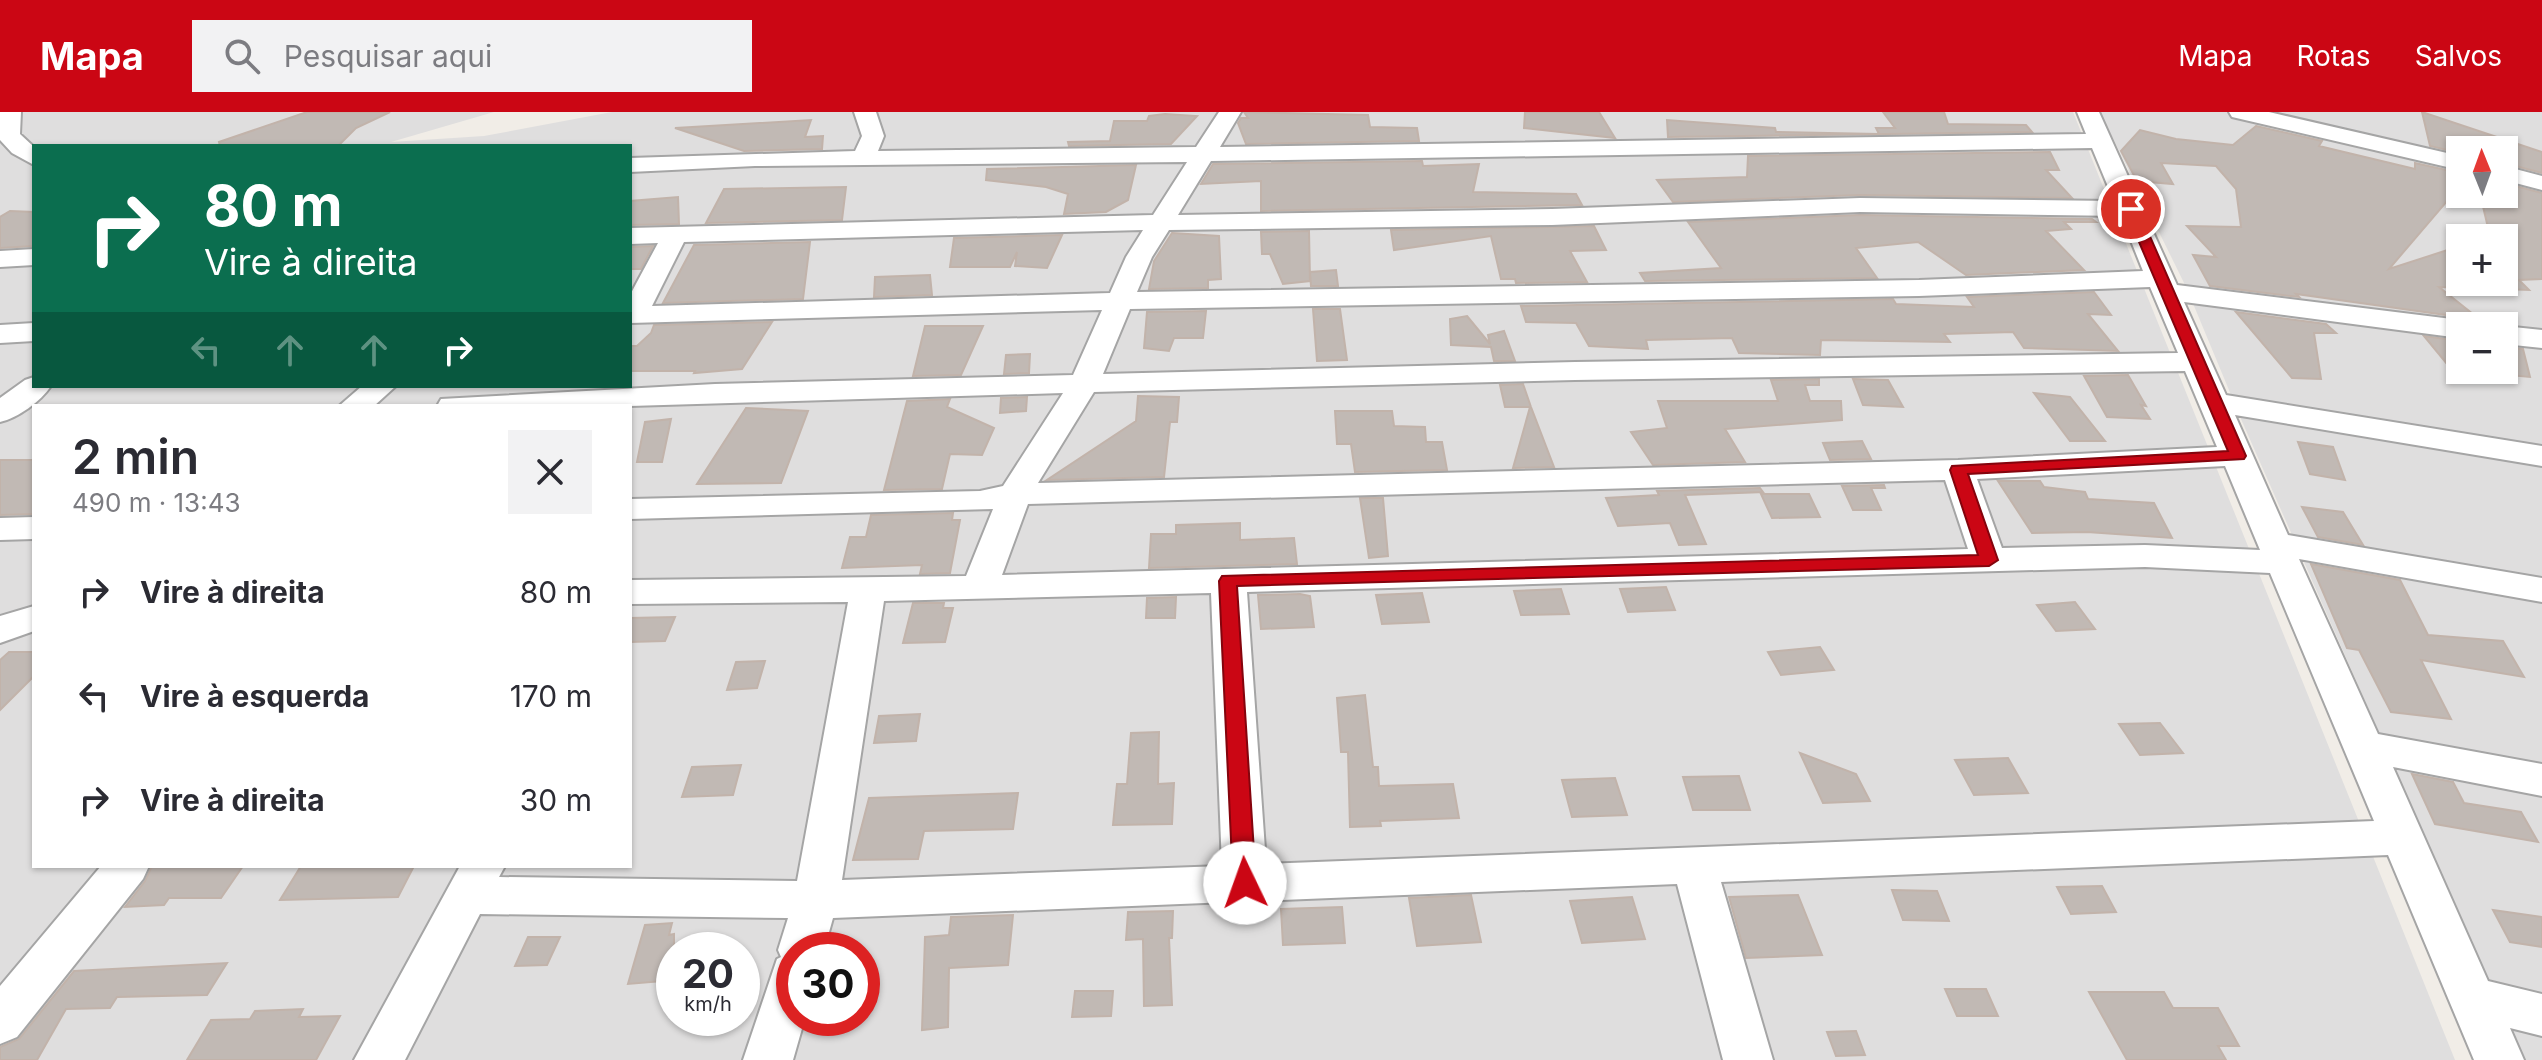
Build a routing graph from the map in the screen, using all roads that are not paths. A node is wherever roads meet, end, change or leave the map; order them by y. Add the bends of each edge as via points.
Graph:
1 (10, 112) edge
2 (865, 112) edge
3 (1230, 112) edge
4 (2240, 112) edge
5 (2095, 127) edge
6 (1202, 154) junction
7 (32, 156) edge
8 (864, 158) junction
9 (2446, 160) edge
10 (632, 165) edge
11 (2518, 177) edge
12 (2542, 183) edge
13 (2131, 209) junction
14 (1163, 223) junction
15 (675, 235) junction
16 (632, 236) edge
17 (32, 257) edge
18 (0, 259) edge
19 (2165, 285) junction
20 (1120, 301) junction
21 (632, 313) edge
22 (632, 315) edge
23 (2446, 327) edge
24 (32, 332) edge
25 (0, 334) edge
26 (2518, 336) edge
27 (2542, 339) edge
28 (2199, 362) junction
29 (1083, 385) junction
30 (34, 388) edge
31 (378, 388) edge
32 (2216, 403) junction
33 (357, 404) edge
34 (492, 404) edge
35 (0, 416) edge
36 (32, 418) edge
37 (2238, 456) junction
38 (2542, 456) edge
39 (1958, 470) junction
40 (1015, 494) junction
41 (632, 509) edge
42 (32, 528) edge
43 (0, 529) edge
44 (2277, 552) junction
45 (1989, 560) junction
46 (1228, 581) junction
47 (980, 587) junction
48 (868, 590) junction
49 (2542, 590) edge
50 (632, 592) edge
51 (32, 619) edge
52 (0, 630) edge
53 (2361, 746) junction
54 (2542, 780) edge
55 (2401, 837) junction
56 (1694, 866) junction
57 (125, 868) edge
58 (476, 880) edge
59 (1245, 883) junction
60 (816, 900) junction
61 (806, 932) edge
62 (2472, 998) junction
63 (2542, 1015) edge
64 (0, 1022) edge
65 (776, 1033) edge
66 (379, 1060) edge
67 (768, 1060) edge
68 (1748, 1060) edge
69 (2499, 1060) edge

1 - 7 street via 7,134
2 - 8 street via 873,136
3 - 6 street
4 - 9 street
5 - 6 street
5 - 13 street
6 - 8 street
6 - 14 street
8 - 10 street
11 - 12 street
13 - 14 street via 1860,205 1552,217
13 - 19 street
14 - 15 street
14 - 20 street via 1145,247
15 - 16 street
15 - 21 street
17 - 18 street
19 - 20 street
19 - 23 street
19 - 28 street
20 - 22 street
20 - 29 street
24 - 25 street
26 - 27 street
28 - 29 street
28 - 32 street
29 - 34 street
29 - 40 street
30 - 35 street
31 - 33 street
32 - 37 street
32 - 38 street
35 - 36 street
37 - 39 street
37 - 44 street
39 - 40 street
39 - 45 street
40 - 41 street via 980,501
40 - 47 street
42 - 43 street
44 - 45 street
44 - 49 street
44 - 53 street
45 - 46 street
46 - 47 street
46 - 59 street
47 - 48 street
48 - 50 street
48 - 60 street
51 - 52 street
53 - 54 street
53 - 55 street
55 - 56 street
55 - 62 street
56 - 59 street
56 - 68 street
57 - 64 street
58 - 60 street
58 - 66 street
59 - 60 street
60 - 61 street
62 - 63 street
62 - 69 street
65 - 67 street

